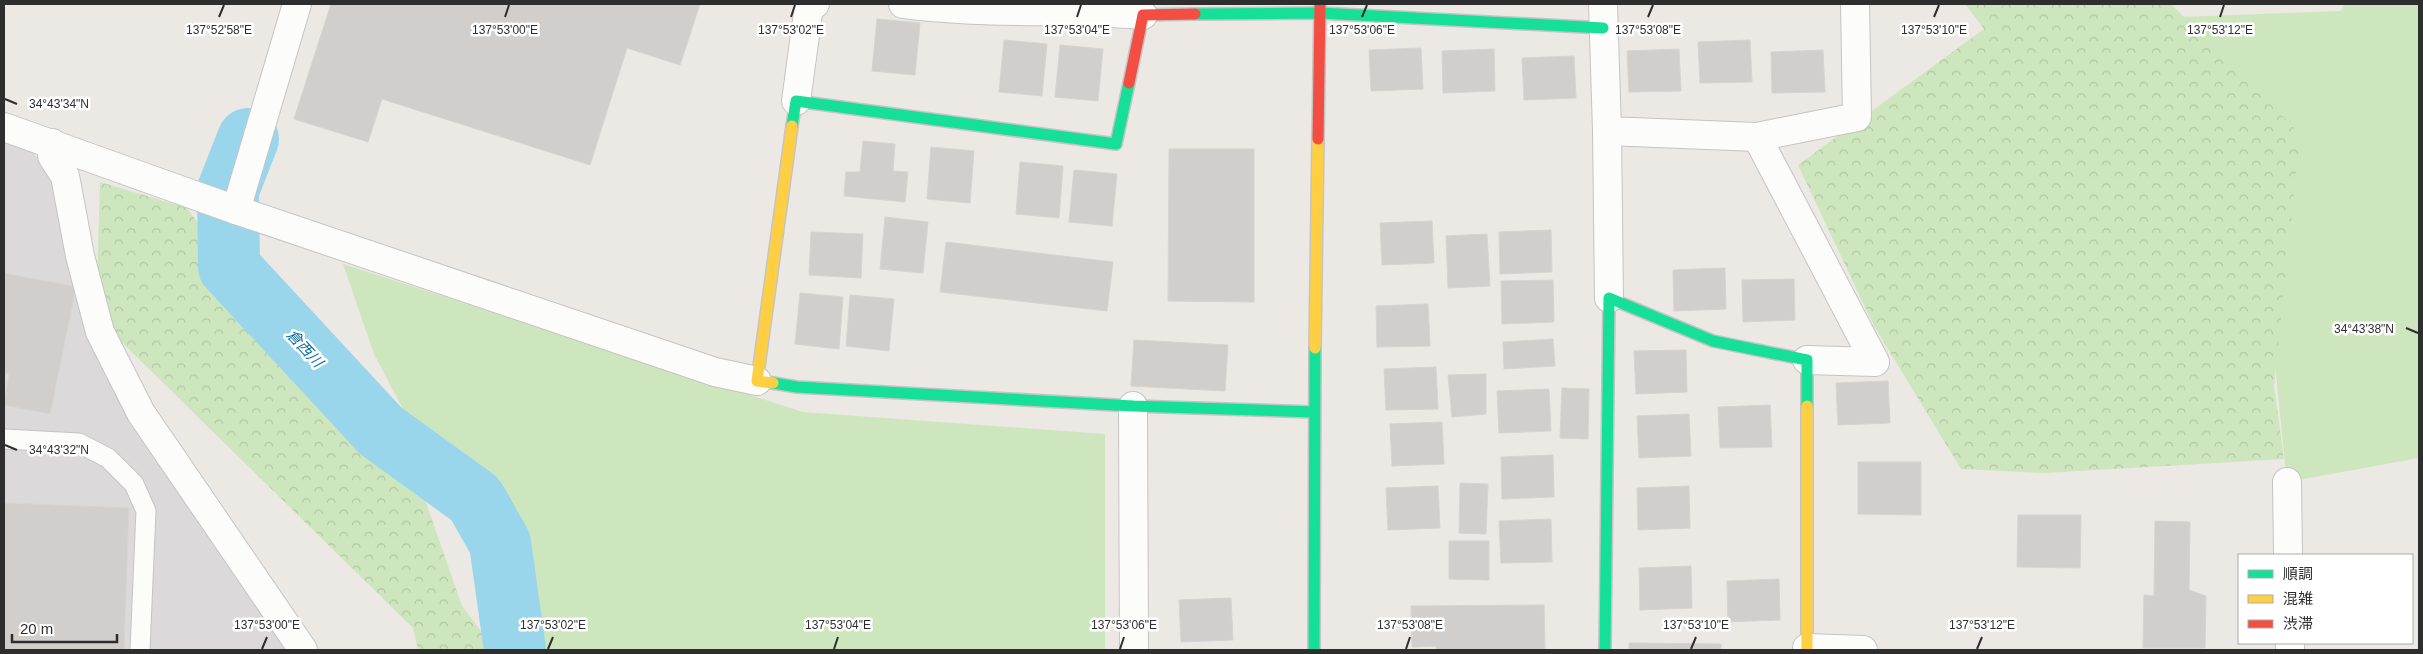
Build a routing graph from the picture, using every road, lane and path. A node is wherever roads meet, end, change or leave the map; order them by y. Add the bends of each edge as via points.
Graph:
1 (297, 4) edge
2 (815, 4) edge
3 (903, 4) edge
4 (1855, 4) edge
5 (1320, 8) edge
6 (1143, 15) junction
7 (1603, 16) edge
8 (796, 101) junction
9 (4, 127) edge
10 (1607, 131) junction
11 (1757, 137) junction
12 (52, 143) junction
13 (236, 210) junction
14 (1608, 298) junction
15 (1808, 360) junction
16 (757, 381) junction
17 (1133, 406) junction
18 (1314, 412) junction
19 (4, 439) edge
20 (2287, 482) dead end
21 (2288, 554) edge
22 (1807, 649) edge
23 (140, 650) edge
24 (303, 650) edge
25 (1134, 650) edge
26 (1314, 650) edge
27 (1605, 650) edge
28 (1863, 650) edge

1 - 13 street
2 - 8 street via 809,6
3 - 6 street via 1030,13 1100,11
4 - 11 street via 1857,116
5 - 6 street
5 - 7 street
5 - 18 street
6 - 8 street via 1116,144
7 - 10 street
8 - 16 street
9 - 12 street
10 - 11 street
10 - 14 street
11 - 15 street via 1875,362
12 - 13 street
12 - 24 street via 52,156 65,176 80,256 100,332 136,405
13 - 16 street via 715,372
14 - 15 street via 1714,340
14 - 27 street
15 - 22 street
16 - 17 street via 797,387
17 - 18 street
17 - 25 street
18 - 26 street
19 - 23 lane via 79,444 108,458 134,484 146,511
20 - 21 street
22 - 28 street

